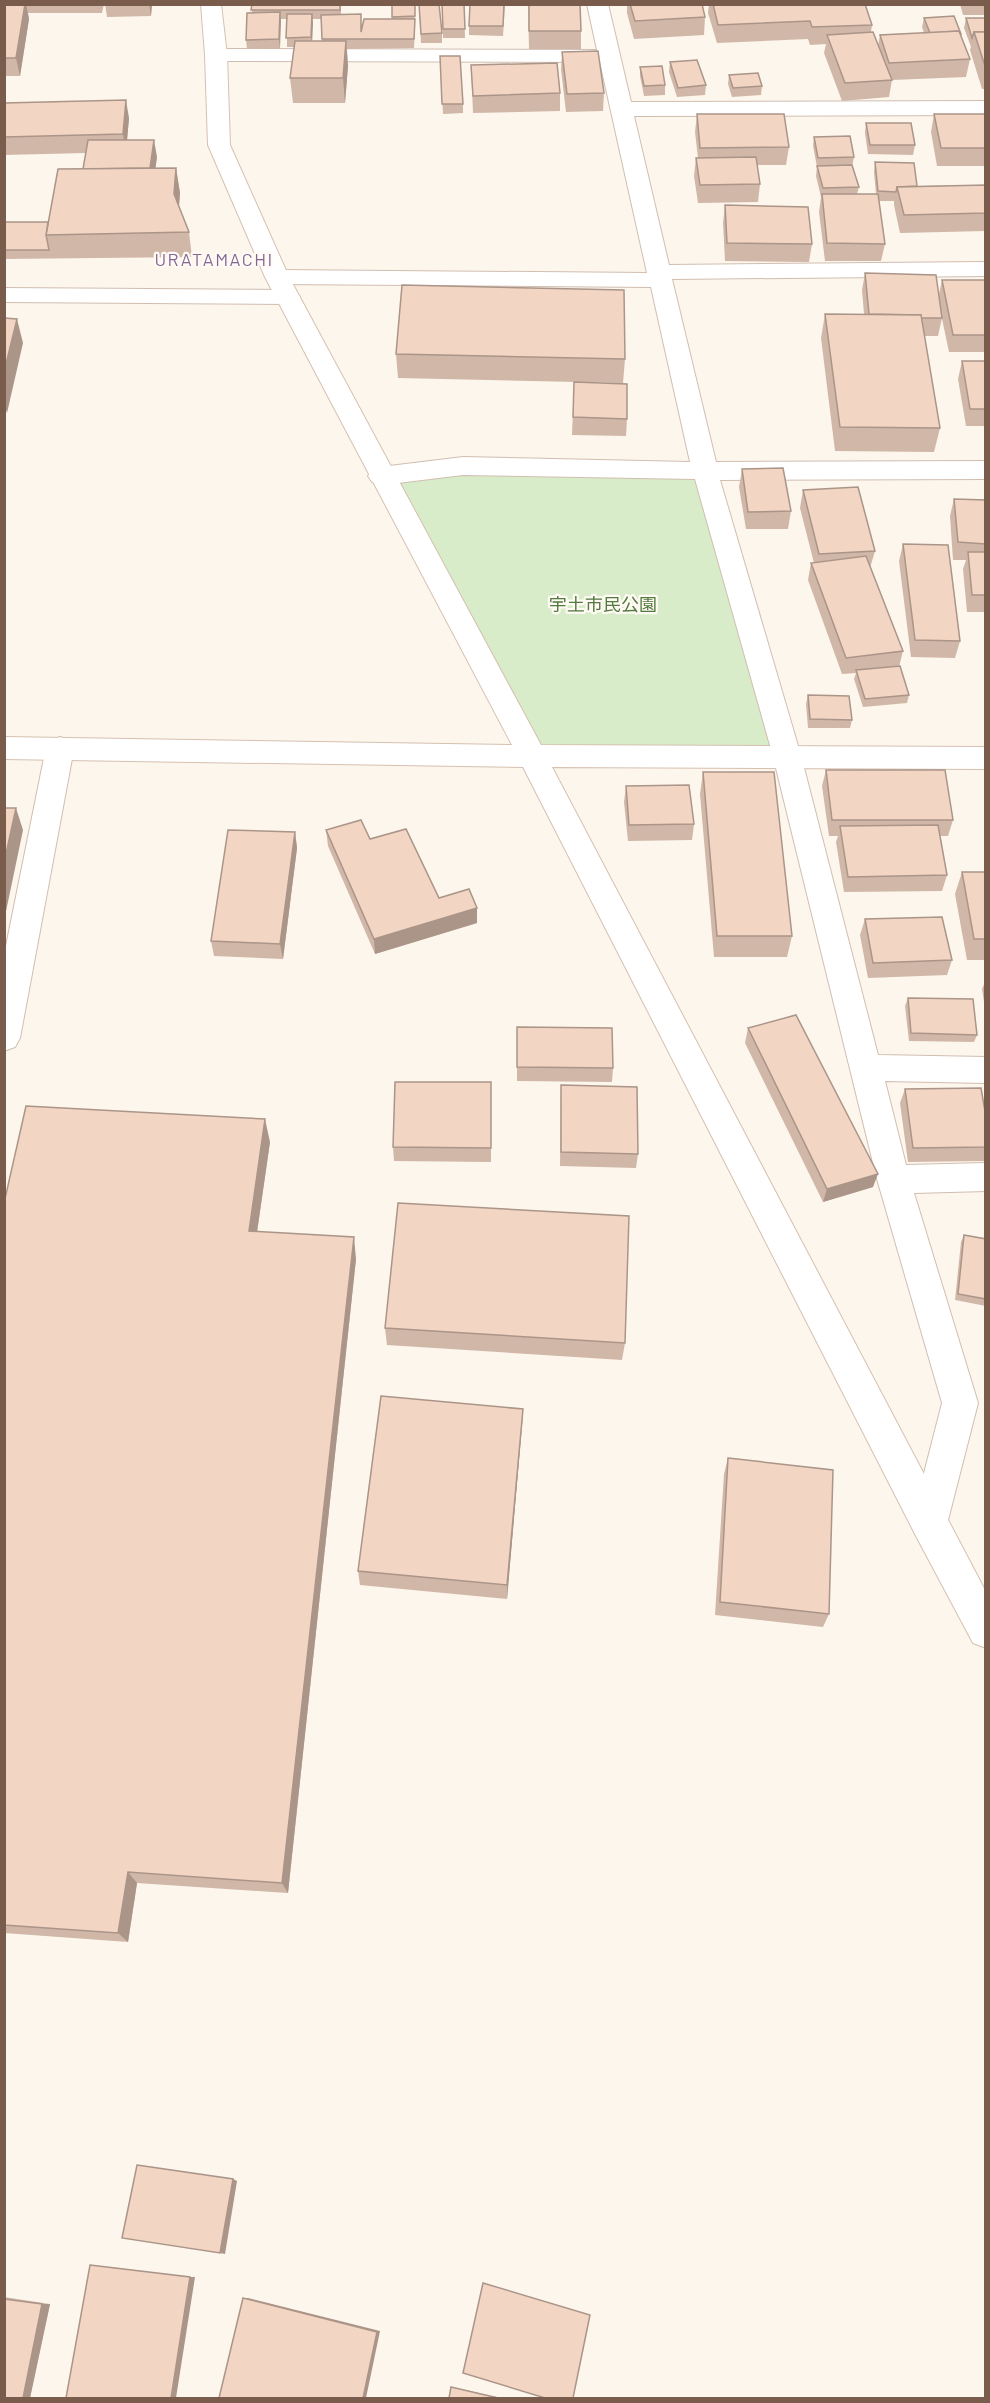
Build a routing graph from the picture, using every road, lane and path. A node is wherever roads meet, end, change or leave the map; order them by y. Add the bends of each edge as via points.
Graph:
1 (211, 4) edge
2 (597, 4) edge
3 (216, 55) junction
4 (610, 56) junction
5 (986, 108) edge
6 (620, 109) junction
7 (986, 268) edge
8 (660, 276) junction
9 (282, 287) junction
10 (4, 295) edge
11 (986, 470) edge
12 (705, 471) junction
13 (381, 476) junction
14 (4, 748) edge
15 (60, 748) junction
16 (532, 756) junction
17 (787, 756) junction
18 (986, 758) edge
19 (4, 1038) edge
20 (866, 1068) junction
21 (986, 1070) edge
22 (986, 1177) edge
23 (893, 1179) junction
24 (973, 1405) edge
25 (929, 1524) junction
26 (986, 1630) edge

1 - 3 street
2 - 4 street
3 - 4 street
3 - 9 street via 219,144
4 - 6 street
5 - 6 street
6 - 8 street
7 - 8 street
8 - 9 street
8 - 12 street
9 - 10 street
9 - 13 street
11 - 12 street
12 - 13 street via 463,466
12 - 17 street
13 - 16 street
14 - 15 street
15 - 16 street
15 - 19 street
16 - 17 street
16 - 25 street
17 - 18 street
17 - 20 street
20 - 21 street
20 - 23 street
22 - 23 street
23 - 24 street
24 - 25 street
25 - 26 street

